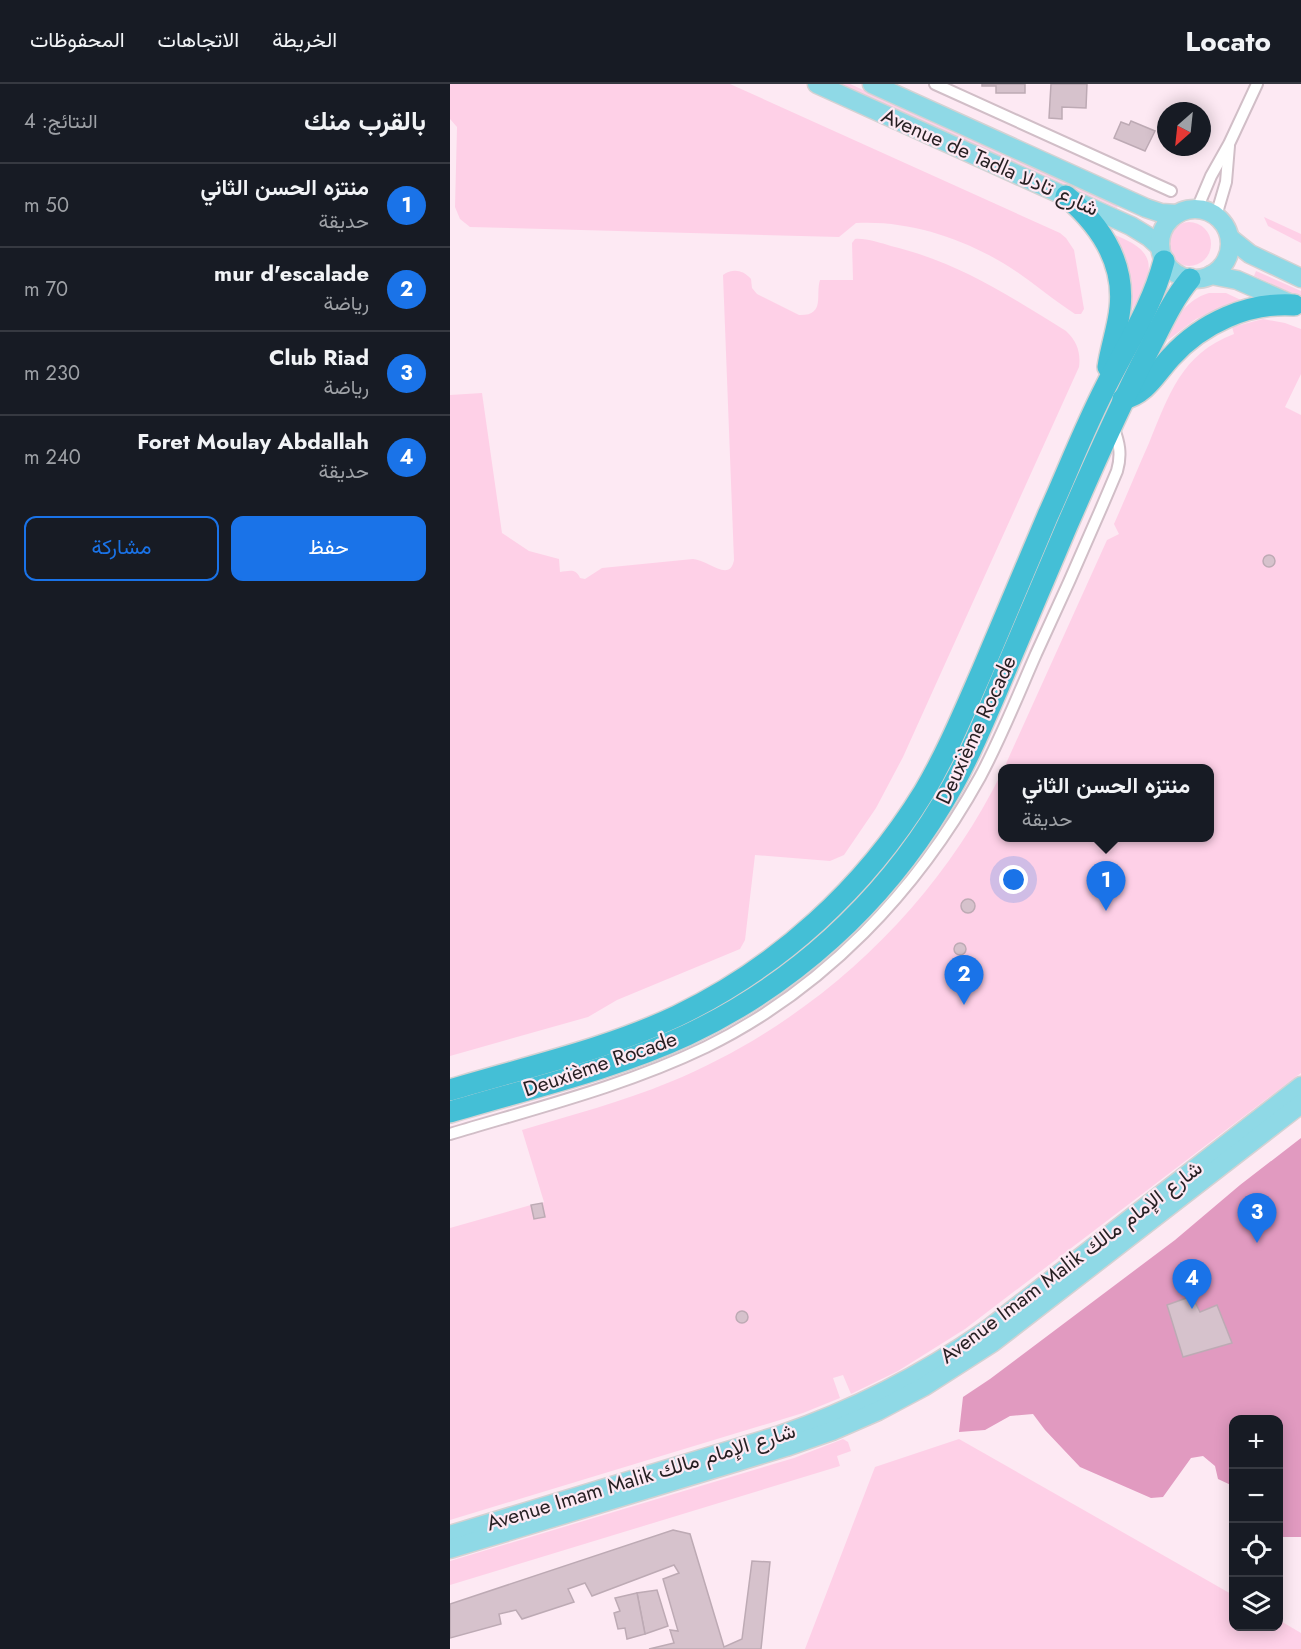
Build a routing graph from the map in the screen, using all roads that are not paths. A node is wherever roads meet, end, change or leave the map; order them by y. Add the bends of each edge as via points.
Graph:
1 (817, 84) edge
2 (935, 84) edge
3 (1257, 84) edge
4 (880, 86) edge
5 (1230, 144) junction
6 (1171, 191) dead end
7 (1066, 196) junction
8 (1197, 209) junction
9 (1177, 214) junction
10 (1216, 216) junction
11 (1230, 238) junction
12 (1162, 254) junction
13 (1211, 275) junction
14 (1301, 278) edge
15 (1190, 279) junction
16 (1298, 307) edge
17 (1107, 385) junction
18 (1124, 399) junction
19 (1112, 423) junction
20 (1301, 1086) edge
21 (450, 1090) edge
22 (1301, 1104) edge
23 (450, 1112) edge
24 (450, 1134) edge
25 (450, 1535) edge
26 (450, 1549) edge

1 - 7 main road, Avenue de Tadla شارع تادلا
2 - 6 street
3 - 5 street
4 - 9 main road, Avenue de Tadla شارع تادلا via 1146,208
5 - 8 street
5 - 10 street via 1226,182
7 - 12 main road, Avenue de Tadla شارع تادلا via 1137,229
7 - 17 highway via 1081,208 1104,238 1120,280 1119,315
8 - 9 main road
8 - 10 main road
9 - 12 main road via 1164,228
10 - 11 main road
11 - 13 main road via 1227,260
11 - 14 main road via 1250,254
12 - 15 main road via 1175,273
12 - 17 highway, Deuxième Rocade via 1151,300
13 - 15 main road
13 - 16 main road via 1237,280
15 - 18 highway, Deuxième Rocade via 1174,301
16 - 18 highway via 1281,304 1215,322 1171,357 1143,389
17 - 21 highway, Deuxième Rocade via 953,737 913,809 850,889 781,951 676,1016 619,1040
18 - 19 highway, Deuxième Rocade
19 - 23 highway, Deuxième Rocade via 959,774 927,830 867,904 787,975 743,1005 686,1035 627,1059
19 - 24 street via 1119,442 1117,471 981,775 920,870 883,913 801,987 756,1019 707,1046 605,1087
20 - 25 main road, Avenue Imam Malik شارع الإمام مالك via 987,1330 897,1386 780,1435
22 - 26 main road, Avenue Imam Malik شارع الإمام مالك via 992,1342 902,1399 809,1439

